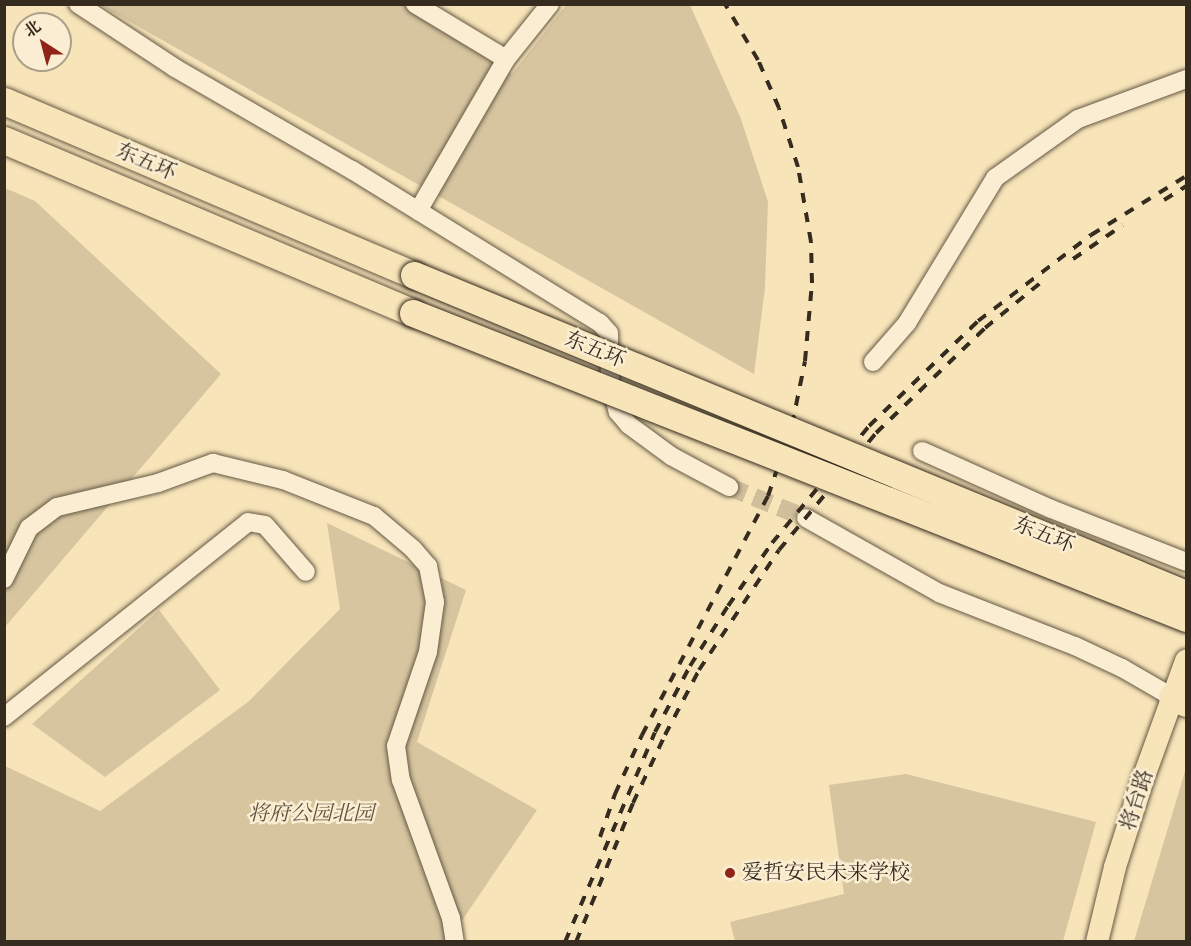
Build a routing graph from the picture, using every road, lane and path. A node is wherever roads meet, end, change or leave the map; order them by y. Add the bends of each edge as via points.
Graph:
1 (78, 4) edge
2 (415, 4) edge
3 (550, 4) edge
4 (506, 59) junction
5 (1186, 79) edge
6 (4, 101) edge
7 (4, 140) edge
8 (418, 211) junction
9 (873, 362) dead end
10 (922, 451) dead end
11 (729, 487) tunnel mouth
12 (806, 518) tunnel mouth
13 (1186, 562) edge
14 (306, 572) dead end
15 (4, 579) edge
16 (1186, 594) edge
17 (1186, 618) edge
18 (1186, 661) edge
19 (1179, 700) edge
20 (4, 717) edge
21 (455, 942) edge
22 (1097, 942) edge

1 - 8 street via 175,68
2 - 4 street
3 - 4 street
4 - 8 street
5 - 9 street via 1078,119 995,178 907,323
6 - 16 highway, 东五环, bridge
7 - 17 highway, 东五环, bridge via 413,313
8 - 11 street via 600,322 609,333 610,381 618,412 629,425 672,456
10 - 13 street via 1051,509
12 - 19 street via 939,593 1075,646
14 - 20 street via 265,525 248,522
15 - 21 street via 29,528 57,507 158,483 213,464 283,480 374,516 414,549 428,567 435,602 428,652 396,746 401,780 452,918
18 - 19 main road, 将台路
19 - 22 main road, 将台路 via 1115,867

